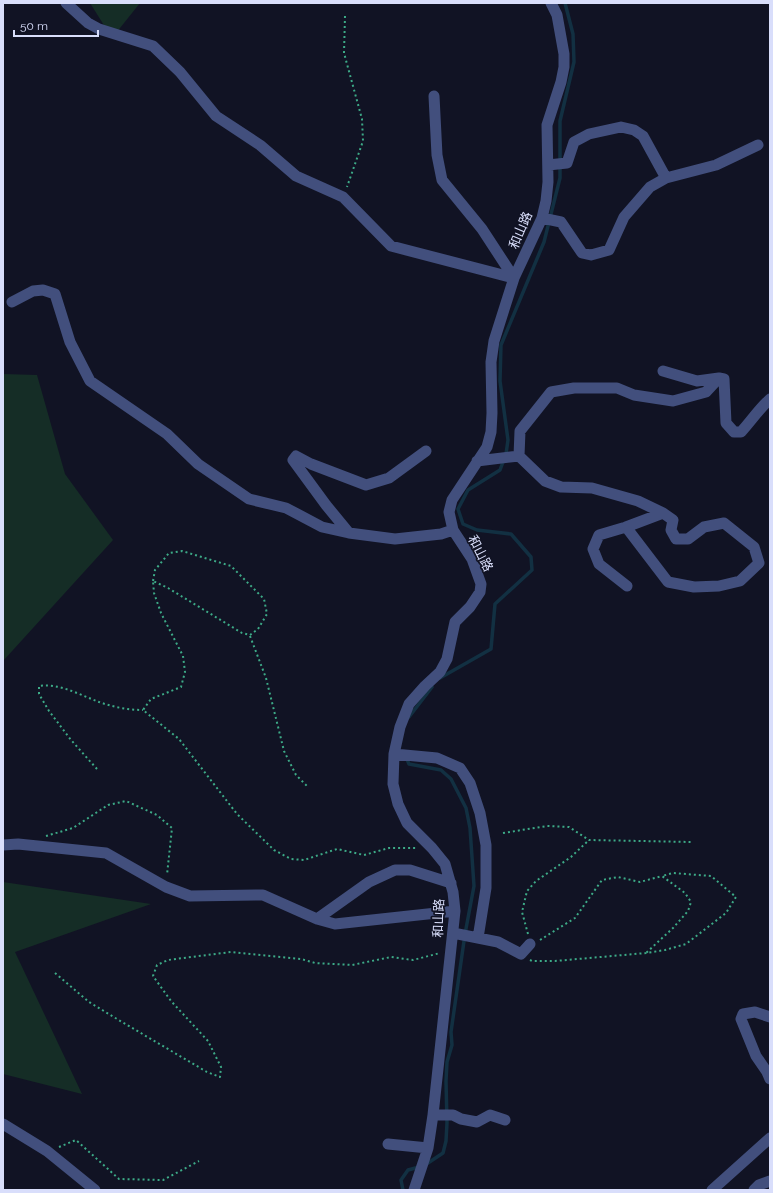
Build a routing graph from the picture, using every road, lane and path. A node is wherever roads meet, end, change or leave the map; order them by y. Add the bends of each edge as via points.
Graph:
1 (66, 3) edge
2 (551, 3) edge
3 (345, 16) dead end
4 (434, 96) dead end
5 (758, 145) dead end
6 (548, 165) junction
7 (666, 178) junction
8 (343, 197) junction
9 (542, 218) junction
10 (514, 278) junction
11 (12, 302) dead end
12 (663, 371) dead end
13 (719, 378) junction
14 (770, 399) edge
15 (426, 451) dead end
16 (519, 456) junction
17 (477, 461) junction
18 (663, 513) junction
19 (626, 527) junction
20 (453, 530) junction
21 (349, 533) junction
22 (153, 581) junction
23 (627, 586) dead end
24 (250, 635) junction
25 (143, 710) junction
26 (394, 754) junction
27 (97, 769) dead end
28 (308, 787) dead end
29 (503, 833) dead end
30 (46, 836) dead end
31 (589, 840) junction
32 (692, 842) dead end
33 (3, 845) edge
34 (432, 848) junction
35 (662, 876) junction
36 (450, 883) junction
37 (166, 887) junction
38 (455, 911) junction
39 (317, 919) junction
40 (453, 933) junction
41 (478, 938) junction
42 (530, 944) junction
43 (450, 950) junction
44 (646, 953) junction
45 (521, 954) junction
46 (55, 973) dead end
47 (770, 1018) edge
48 (770, 1079) edge
49 (433, 1115) junction
50 (505, 1120) dead end
51 (3, 1124) edge
52 (770, 1138) edge
53 (388, 1144) dead end
54 (428, 1148) junction
55 (47, 1152) junction
56 (199, 1161) dead end
57 (770, 1182) edge
58 (94, 1190) edge
59 (414, 1190) edge
60 (712, 1190) edge
61 (754, 1190) edge

1 - 8 street via 98,29 152,46 180,72 216,116 260,145 296,176
2 - 6 street, 和山路 via 557,15 564,67 547,125
3 - 8 path via 344,53 362,119 363,141
4 - 10 street via 437,155 442,180 482,229
5 - 7 street via 716,165
6 - 7 street via 567,163 574,142 589,134 621,126 642,136
6 - 9 street, 和山路 via 546,201
7 - 9 street via 650,187 624,217 609,250 591,255 582,253 561,222
8 - 10 street via 391,246
9 - 10 street, 和山路
10 - 17 street, 和山路 via 494,341 491,362 491,432 487,446
11 - 21 street via 33,291 43,290 55,294 70,342 90,381 167,434 198,464 249,499 286,508 322,527
12 - 13 street via 697,381
13 - 14 street via 724,379 726,423 734,432 741,432
13 - 16 street via 706,392 673,400 634,395 617,388 574,388 551,392 520,431
15 - 21 street via 390,478 366,485 296,456 293,460
16 - 17 street
16 - 18 street via 545,481 561,487 592,488 638,501
17 - 20 street, 和山路 via 452,500 449,512
18 - 19 street
18 - 19 street via 673,520 671,530 676,539 688,538 704,527 724,523 754,547 760,564 740,581 719,586 694,587 668,582
19 - 23 street via 599,535 593,549 599,564
20 - 21 street via 441,534 395,539
20 - 26 street, 和山路 via 472,559 481,584 480,592 455,622 447,659 440,672 409,704 400,727
22 - 24 path via 242,633
22 - 24 path via 155,570 169,553 182,551 231,566 264,599 267,614 258,629
22 - 25 path via 161,613 183,656 185,672 181,687 151,700
24 - 28 path via 266,678 284,750 296,775
25 - 27 path via 101,703 77,692 48,684 39,686 39,694 49,711
25 - 34 path via 179,740 237,814 274,850 291,859 304,860 337,849 364,855 389,848
26 - 34 street, 和山路 via 393,784 398,804 407,823
26 - 41 street via 437,758 460,768 470,784 480,812 486,845 486,888
29 - 31 path via 547,826 569,827
30 - 37 path via 73,828 108,805 126,800 157,815 172,828
31 - 32 path
31 - 42 path via 572,857 536,881 527,891 522,912
33 - 37 street via 18,844 106,853
34 - 36 street, 和山路 via 445,864
35 - 42 path via 640,882 618,876 602,880 575,918
35 - 44 path via 685,893 691,902 688,911
35 - 44 path via 673,873 711,876 736,897 726,913 686,944
36 - 38 street, 和山路
36 - 39 street via 410,870 395,870 369,882
37 - 39 street via 190,896 263,895
38 - 39 street via 335,924
38 - 40 street, 和山路
40 - 41 street
40 - 43 street, 和山路
41 - 45 street via 498,942
42 - 45 street
43 - 46 path via 413,960 391,957 352,965 231,952 168,960 157,966 153,976 171,1001 208,1041 221,1067 220,1077 207,1072 89,1002
43 - 49 street, 和山路
44 - 45 path via 532,962
47 - 48 street via 755,1012 743,1014 741,1019 756,1056
49 - 50 street via 453,1115 477,1122 490,1115
49 - 54 street, 和山路
51 - 55 street
52 - 60 street
53 - 54 street
54 - 59 street, 和山路
55 - 56 path via 76,1140 119,1179 164,1180
55 - 58 street
57 - 61 street via 759,1185

